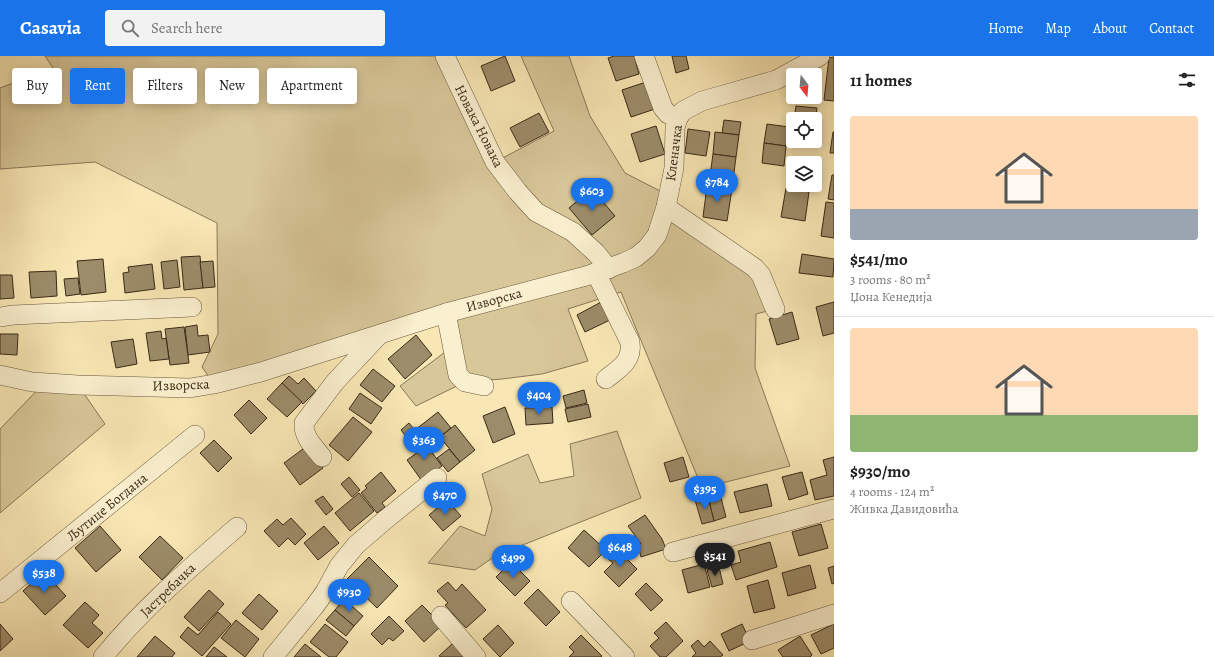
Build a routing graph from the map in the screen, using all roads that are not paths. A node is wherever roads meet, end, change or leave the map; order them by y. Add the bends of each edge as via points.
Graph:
1 (445, 56) edge
2 (644, 56) edge
3 (820, 56) edge
4 (678, 118) junction
5 (666, 207) junction
6 (603, 271) junction
7 (192, 307) dead end
8 (775, 309) dead end
9 (446, 313) junction
10 (0, 317) edge
11 (380, 334) junction
12 (0, 375) edge
13 (606, 379) dead end
14 (484, 386) dead end
15 (195, 435) dead end
16 (322, 457) dead end
17 (437, 478) dead end
18 (834, 509) edge
19 (237, 526) dead end
20 (673, 552) dead end
21 (0, 592) edge
22 (571, 601) dead end
23 (834, 614) edge
24 (441, 616) dead end
25 (752, 640) dead end
26 (104, 657) edge
27 (273, 657) edge
28 (476, 657) edge
29 (624, 657) edge

1 - 6 street, Новака Новака via 495,162 536,212 573,232 596,253
2 - 4 street via 663,108 668,114
3 - 4 street, Кленачка via 776,80 702,101 683,111
4 - 5 street, Кленачка via 675,128 674,168
5 - 6 street, Кленачка via 657,235 647,248 636,257
5 - 8 street via 755,268 762,275
6 - 9 street, Изворска
6 - 13 street via 631,349 622,366
7 - 10 street
9 - 11 street, Изворска
9 - 14 street via 458,375 465,382
11 - 12 street, Изворска via 261,372 190,388 32,382
11 - 16 street, Изворска via 335,382 304,423 306,436
15 - 21 street, Љутице Богдана
17 - 27 street via 356,545 339,566 314,607
18 - 20 street
19 - 26 street, Јастребачка via 123,633
22 - 29 street
23 - 25 street
24 - 28 street

